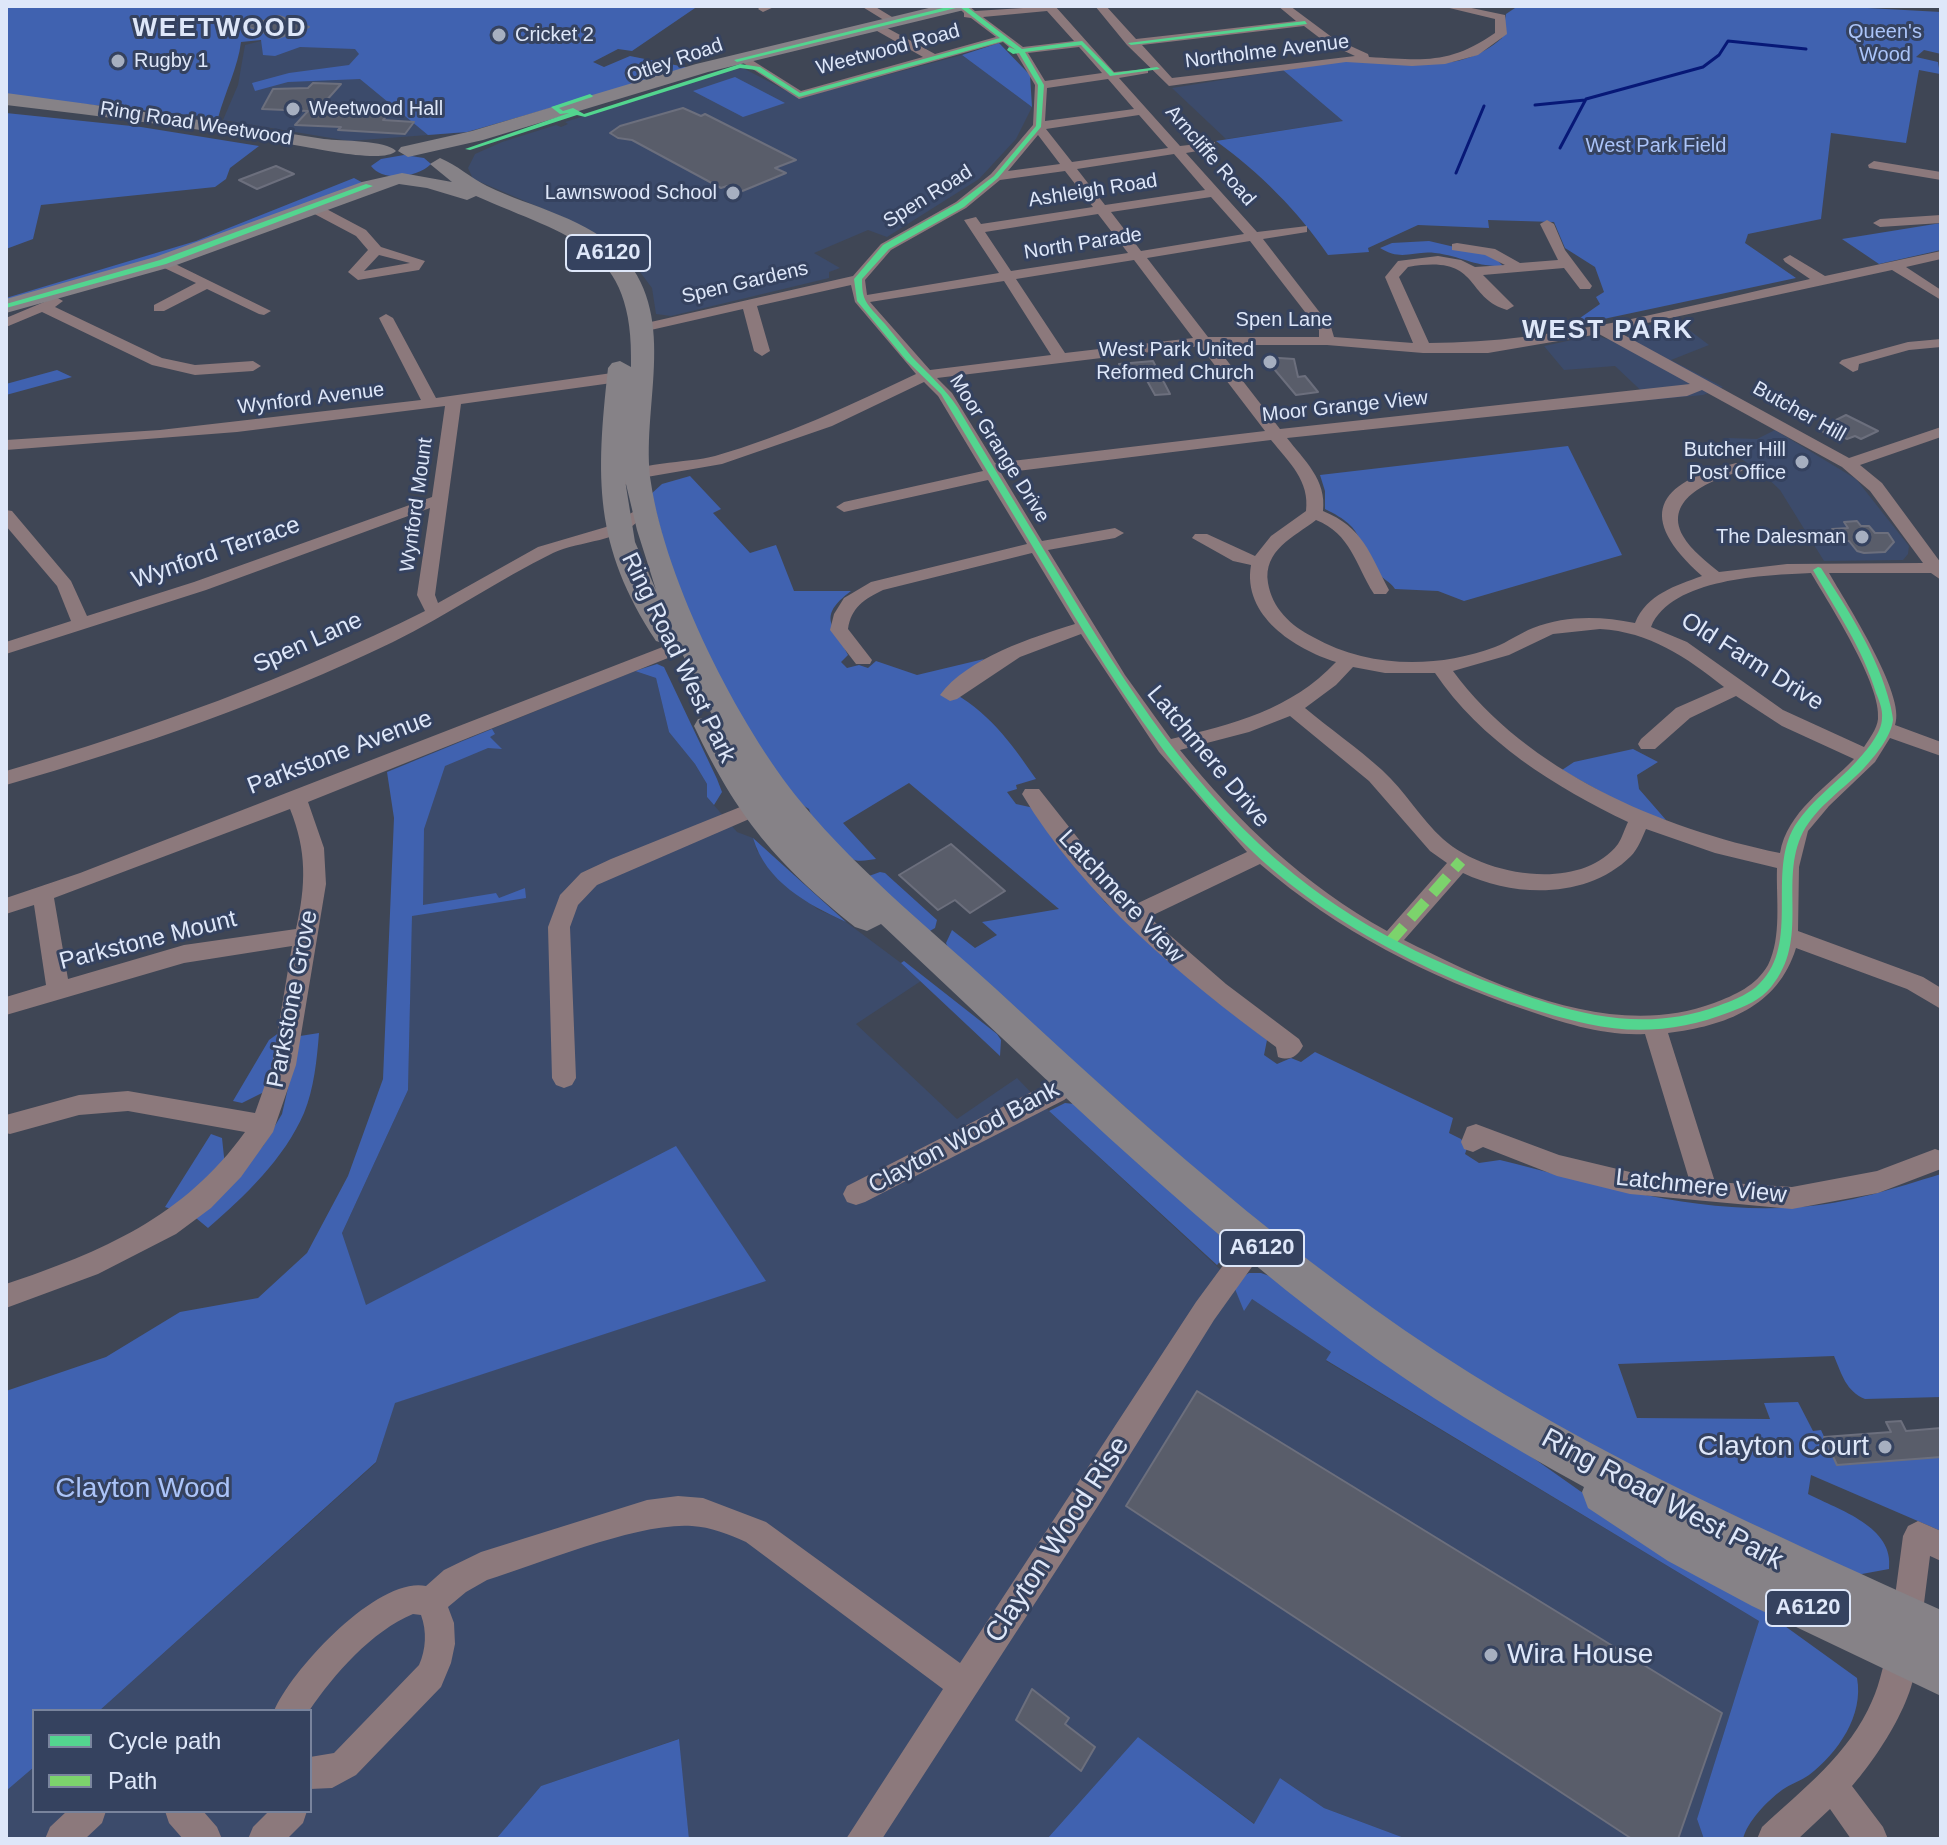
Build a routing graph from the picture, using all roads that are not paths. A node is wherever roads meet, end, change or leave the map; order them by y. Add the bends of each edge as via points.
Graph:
1 (866, 6) edge
2 (960, 6) edge
3 (1100, 6) edge
4 (1283, 6) edge
5 (1446, 6) edge
6 (1050, 7) edge
7 (932, 9) edge
8 (975, 16) junction
9 (888, 21) junction
10 (1305, 23) junction
11 (1006, 38) junction
12 (1082, 43) junction
13 (1131, 43) junction
14 (1021, 51) junction
15 (933, 58) junction
16 (743, 59) junction
17 (1369, 59) junction
18 (1144, 71) dead end
19 (1112, 75) junction
20 (1041, 85) junction
21 (6, 102) edge
22 (1144, 111) junction
23 (1042, 126) junction
24 (1211, 145) dead end
25 (1178, 150) junction
26 (386, 151) junction
27 (408, 151) junction
28 (440, 163) junction
29 (1874, 165) dead end
30 (1070, 166) junction
31 (358, 168) junction
32 (1941, 176) edge
33 (996, 177) junction
34 (397, 180) junction
35 (1215, 192) junction
36 (961, 205) junction
37 (312, 207) junction
38 (1104, 210) junction
39 (1941, 219) edge
40 (1880, 223) dead end
41 (1547, 224) dead end
42 (977, 229) junction
43 (1302, 229) dead end
44 (1254, 237) junction
45 (1457, 247) dead end
46 (376, 250) dead end
47 (1139, 255) junction
48 (1941, 255) edge
49 (1790, 259) dead end
50 (163, 262) junction
51 (1567, 263) junction
52 (1894, 265) junction
53 (1518, 269) junction
54 (1472, 272) junction
55 (1008, 276) junction
56 (858, 279) junction
57 (1821, 280) junction
58 (208, 283) junction
59 (89, 284) junction
60 (1585, 286) dead end
61 (6, 294) edge
62 (1941, 296) edge
63 (871, 298) dead end
64 (749, 303) junction
65 (6, 306) edge
66 (1507, 306) dead end
67 (43, 307) junction
68 (159, 308) dead end
69 (264, 311) dead end
70 (386, 318) dead end
71 (6, 323) edge
72 (642, 328) junction
73 (1601, 329) junction
74 (1205, 341) junction
75 (1327, 341) junction
76 (1941, 343) edge
77 (1423, 348) junction
78 (762, 351) dead end
79 (1062, 360) junction
80 (253, 366) dead end
81 (1853, 367) dead end
82 (926, 375) junction
83 (619, 377) junction
84 (1703, 384) junction
85 (454, 400) junction
86 (431, 404) junction
87 (1277, 434) junction
88 (1939, 434) edge
89 (6, 445) edge
90 (637, 461) junction
91 (1848, 464) junction
92 (1736, 468) dead end
93 (671, 469) junction
94 (991, 471) junction
95 (611, 474) junction
96 (440, 501) junction
97 (844, 507) dead end
98 (643, 508) junction
99 (1314, 513) junction
100 (6, 515) edge
101 (618, 530) junction
102 (1115, 533) dead end
103 (1201, 538) dead end
104 (653, 543) junction
105 (1037, 547) junction
106 (1260, 562) junction
107 (1818, 570) junction
108 (1938, 571) edge
109 (1714, 577) junction
110 (1380, 590) dead end
111 (438, 611) junction
112 (81, 624) junction
113 (1085, 627) junction
114 (1641, 630) junction
115 (682, 645) junction
116 (6, 648) edge
117 (863, 660) dead end
118 (1348, 661) junction
119 (1440, 666) junction
120 (1738, 688) junction
121 (950, 695) dead end
122 (1293, 709) junction
123 (1885, 729) junction
124 (1648, 744) dead end
125 (1166, 747) junction
126 (1941, 749) edge
127 (1868, 757) junction
128 (6, 778) edge
129 (1032, 794) dead end
130 (296, 797) junction
131 (768, 802) junction
132 (1639, 821) junction
133 (1262, 854) junction
134 (1461, 861) junction
135 (1789, 863) junction
136 (43, 895) junction
137 (6, 906) edge
138 (1133, 915) junction
139 (304, 936) junction
140 (1787, 936) junction
141 (1389, 943) junction
142 (58, 989) junction
143 (1941, 1000) edge
144 (6, 1006) edge
145 (1654, 1027) junction
146 (1286, 1050) dead end
147 (564, 1078) dead end
148 (1071, 1082) junction
149 (10, 1124) dead end
150 (264, 1125) junction
151 (1473, 1142) dead end
152 (1935, 1160) dead end
153 (1706, 1192) junction
154 (856, 1195) dead end
155 (1255, 1242) junction
156 (6, 1296) edge
157 (1516, 1423) junction
158 (1941, 1546) edge
159 (430, 1603) junction
160 (1927, 1647) edge
161 (963, 1684) junction
162 (291, 1709) edge
163 (312, 1777) edge
164 (1832, 1785) junction
165 (88, 1813) edge
166 (183, 1813) edge
167 (289, 1813) edge
168 (62, 1839) edge
169 (205, 1839) edge
170 (265, 1839) edge
171 (863, 1839) edge
172 (1774, 1839) edge
173 (1871, 1839) edge

1 - 9 street
2 - 7 highway, Otley Road
2 - 8 street
3 - 13 street
4 - 10 street
5 - 17 street via 1501,17 1501,34 1484,48 1455,59
6 - 8 street
6 - 12 street, Arncliffe Road
7 - 8 street
7 - 9 highway, Otley Road
8 - 11 street
9 - 15 street
9 - 16 highway, Otley Road
10 - 13 street
10 - 17 street
11 - 14 street
11 - 15 street, Weetwood Road
12 - 14 street
12 - 19 street, Arncliffe Road
13 - 17 street, Northolme Avenue via 1169,82
14 - 20 street
15 - 16 street, Weetwood Road via 799,95
16 - 27 highway, Otley Road
16 - 28 highway, Otley Road via 486,142
18 - 19 street
19 - 20 street
19 - 22 street, Arncliffe Road
20 - 23 street
21 - 26 highway, Ring Road Weetwood / A6120
21 - 31 highway, Ring Road Weetwood / A6120 via 298,147
22 - 23 street
22 - 25 street, Arncliffe Road
23 - 30 street
23 - 33 street, Spen Road
24 - 25 street
25 - 30 street
25 - 35 street, Arncliffe Road
26 - 27 highway, A6120
26 - 31 highway, A6120
27 - 28 highway, A6120
28 - 34 highway, Otley Road via 431,171
28 - 72 highway, Ring Road West Park / A6120 via 463,182 571,229 614,258 637,291
29 - 32 street
30 - 33 street
30 - 38 street
31 - 34 highway, A6120
31 - 61 highway via 332,184 193,239
33 - 36 street, Spen Road
34 - 37 highway
34 - 83 highway, Ring Road West Park / A6120 via 437,184 503,209 556,235 594,264 621,313
35 - 38 street, Ashleigh Road
35 - 44 street, Arncliffe Road
36 - 42 street
36 - 56 street, Spen Road via 886,247
37 - 46 street via 361,233
37 - 50 highway
38 - 42 street, Ashleigh Road
38 - 47 street
39 - 40 street
41 - 51 street
42 - 55 street
43 - 44 street, North Parade
44 - 47 street, North Parade
44 - 75 street, Arncliffe Road via 1326,330
45 - 53 street via 1494,252
47 - 55 street, North Parade
47 - 74 street
48 - 52 street, Spen Lane
49 - 57 street
50 - 58 street
50 - 59 highway
51 - 53 street
51 - 60 street
52 - 57 street, Spen Lane
52 - 62 street
53 - 54 street
54 - 66 street via 1494,300
54 - 77 street via 1430,261 1403,264 1392,273
55 - 63 street, North Parade
55 - 79 street
56 - 64 street, Spen Gardens
56 - 82 street via 860,299
57 - 73 street, Spen Lane
58 - 68 street
58 - 69 street
59 - 65 highway
59 - 67 street
64 - 72 street, Spen Gardens
64 - 78 street
67 - 71 street
67 - 80 street via 157,362 195,370
70 - 86 street
72 - 90 highway, Ring Road West Park / A6120
73 - 77 street, Spen Lane via 1488,348
73 - 84 street, Butcher Hill
74 - 75 street, Spen Lane
74 - 79 street, Spen Lane
74 - 87 street
75 - 77 street, Spen Lane
76 - 81 street via 1847,363
79 - 82 street, Spen Lane
82 - 93 street, Spen Lane via 826,423 716,461
82 - 94 street, Moor Grange Drive via 944,393
83 - 85 street, Wynford Avenue
83 - 95 highway, Ring Road West Park / A6120
84 - 87 street, Moor Grange View via 1687,391
84 - 91 street, Butcher Hill
85 - 86 street, Wynford Avenue
85 - 96 street, Wynford Mount
86 - 89 street, Wynford Avenue via 251,428
87 - 94 street, Moor Grange View
87 - 99 street via 1311,480
88 - 91 street
90 - 93 street, Spen Lane
90 - 93 street
90 - 95 street, Spen Lane
90 - 98 highway, Ring Road West Park / A6120
91 - 108 street, Butcher Hill via 1876,487
92 - 109 street via 1691,485 1669,512 1673,534
94 - 97 street, Moor Grange View
94 - 105 street, Moor Grange Drive
95 - 101 highway, Ring Road West Park / A6120
96 - 111 street, Wynford Mount via 426,595
96 - 112 street, Wynford Terrace
98 - 101 street, Spen Lane
98 - 104 highway, Ring Road West Park / A6120
99 - 106 street via 1275,541
99 - 110 street via 1339,523 1352,537
100 - 112 street via 65,585
101 - 104 street
101 - 111 street, Spen Lane via 546,550
101 - 115 highway, Ring Road West Park / A6120 via 636,578
102 - 105 street
103 - 106 street
104 - 115 highway, Ring Road West Park / A6120
105 - 113 street, Latchmere Drive
105 - 117 street via 858,595 840,617 839,630
106 - 118 street, Old Farm Drive via 1259,582 1275,619 1301,641
107 - 108 street
107 - 109 street
107 - 123 street via 1885,699
109 - 114 street via 1651,609
111 - 128 street, Spen Lane via 270,689
112 - 116 street, Wynford Terrace
113 - 121 street via 1011,652
113 - 125 street, Latchmere Drive
114 - 119 street, Old Farm Drive via 1574,624 1545,630 1501,652
114 - 120 street, Old Farm Drive via 1691,651
115 - 130 street, Parkstone Avenue
115 - 131 highway, Ring Road West Park / A6120 via 725,760
118 - 119 street, Old Farm Drive via 1399,669
118 - 122 street via 1330,684
119 - 132 street via 1459,693 1506,736 1586,793
120 - 124 street via 1683,713
120 - 127 street, Old Farm Drive via 1798,725
122 - 125 street
122 - 134 street via 1376,776 1437,846
123 - 126 street
123 - 127 street, Latchmere Drive
125 - 133 street, Latchmere Drive
127 - 135 street, Latchmere Drive via 1798,831
129 - 138 street, Latchmere View via 1065,841
130 - 136 street, Parkstone Avenue
130 - 139 street, Parkstone Grove via 315,856
131 - 147 street via 619,864 589,879 568,901 559,927
131 - 148 highway, Ring Road West Park / A6120 via 802,864 927,969 1031,1044
132 - 134 street via 1626,849 1602,868 1570,880 1523,883
132 - 135 street via 1737,853
133 - 138 street
133 - 141 street, Latchmere Drive
134 - 141 street
135 - 140 street, Latchmere Drive
136 - 137 street, Parkstone Avenue
136 - 142 street
138 - 146 street, Latchmere View via 1219,995 1291,1046
139 - 142 street, Parkstone Mount via 184,954
139 - 150 street, Parkstone Grove via 277,1091
140 - 143 street via 1915,983
140 - 145 street, Latchmere Drive via 1779,968 1743,1002 1699,1020
141 - 145 street, Latchmere Drive via 1540,1006 1578,1018
142 - 144 street, Parkstone Mount
145 - 153 street
148 - 154 street, Clayton Wood Bank
148 - 155 highway, Ring Road West Park / A6120
149 - 150 street via 79,1105 128,1101
150 - 156 street, Parkstone Grove via 209,1194 160,1232 84,1269
151 - 153 street, Latchmere View via 1476,1134 1557,1165 1630,1183
152 - 153 street, Latchmere View via 1878,1182 1792,1198
155 - 157 highway, Ring Road West Park / A6120 via 1428,1370
155 - 161 street, Clayton Wood Rise
157 - 160 highway, Ring Road West Park / A6120
157 - 160 highway, Ring Road West Park / A6120 via 1638,1518 1742,1577
158 - 160 street via 1918,1536
159 - 161 street via 481,1567 647,1515 697,1510 756,1532
159 - 162 street via 408,1599 367,1624 308,1682
159 - 163 street via 438,1616 441,1642 430,1676 345,1764
160 - 164 street via 1897,1681 1882,1720 1855,1762
161 - 171 street, Clayton Wood Rise
164 - 172 street
164 - 173 street
165 - 168 street
166 - 169 street
167 - 170 street

